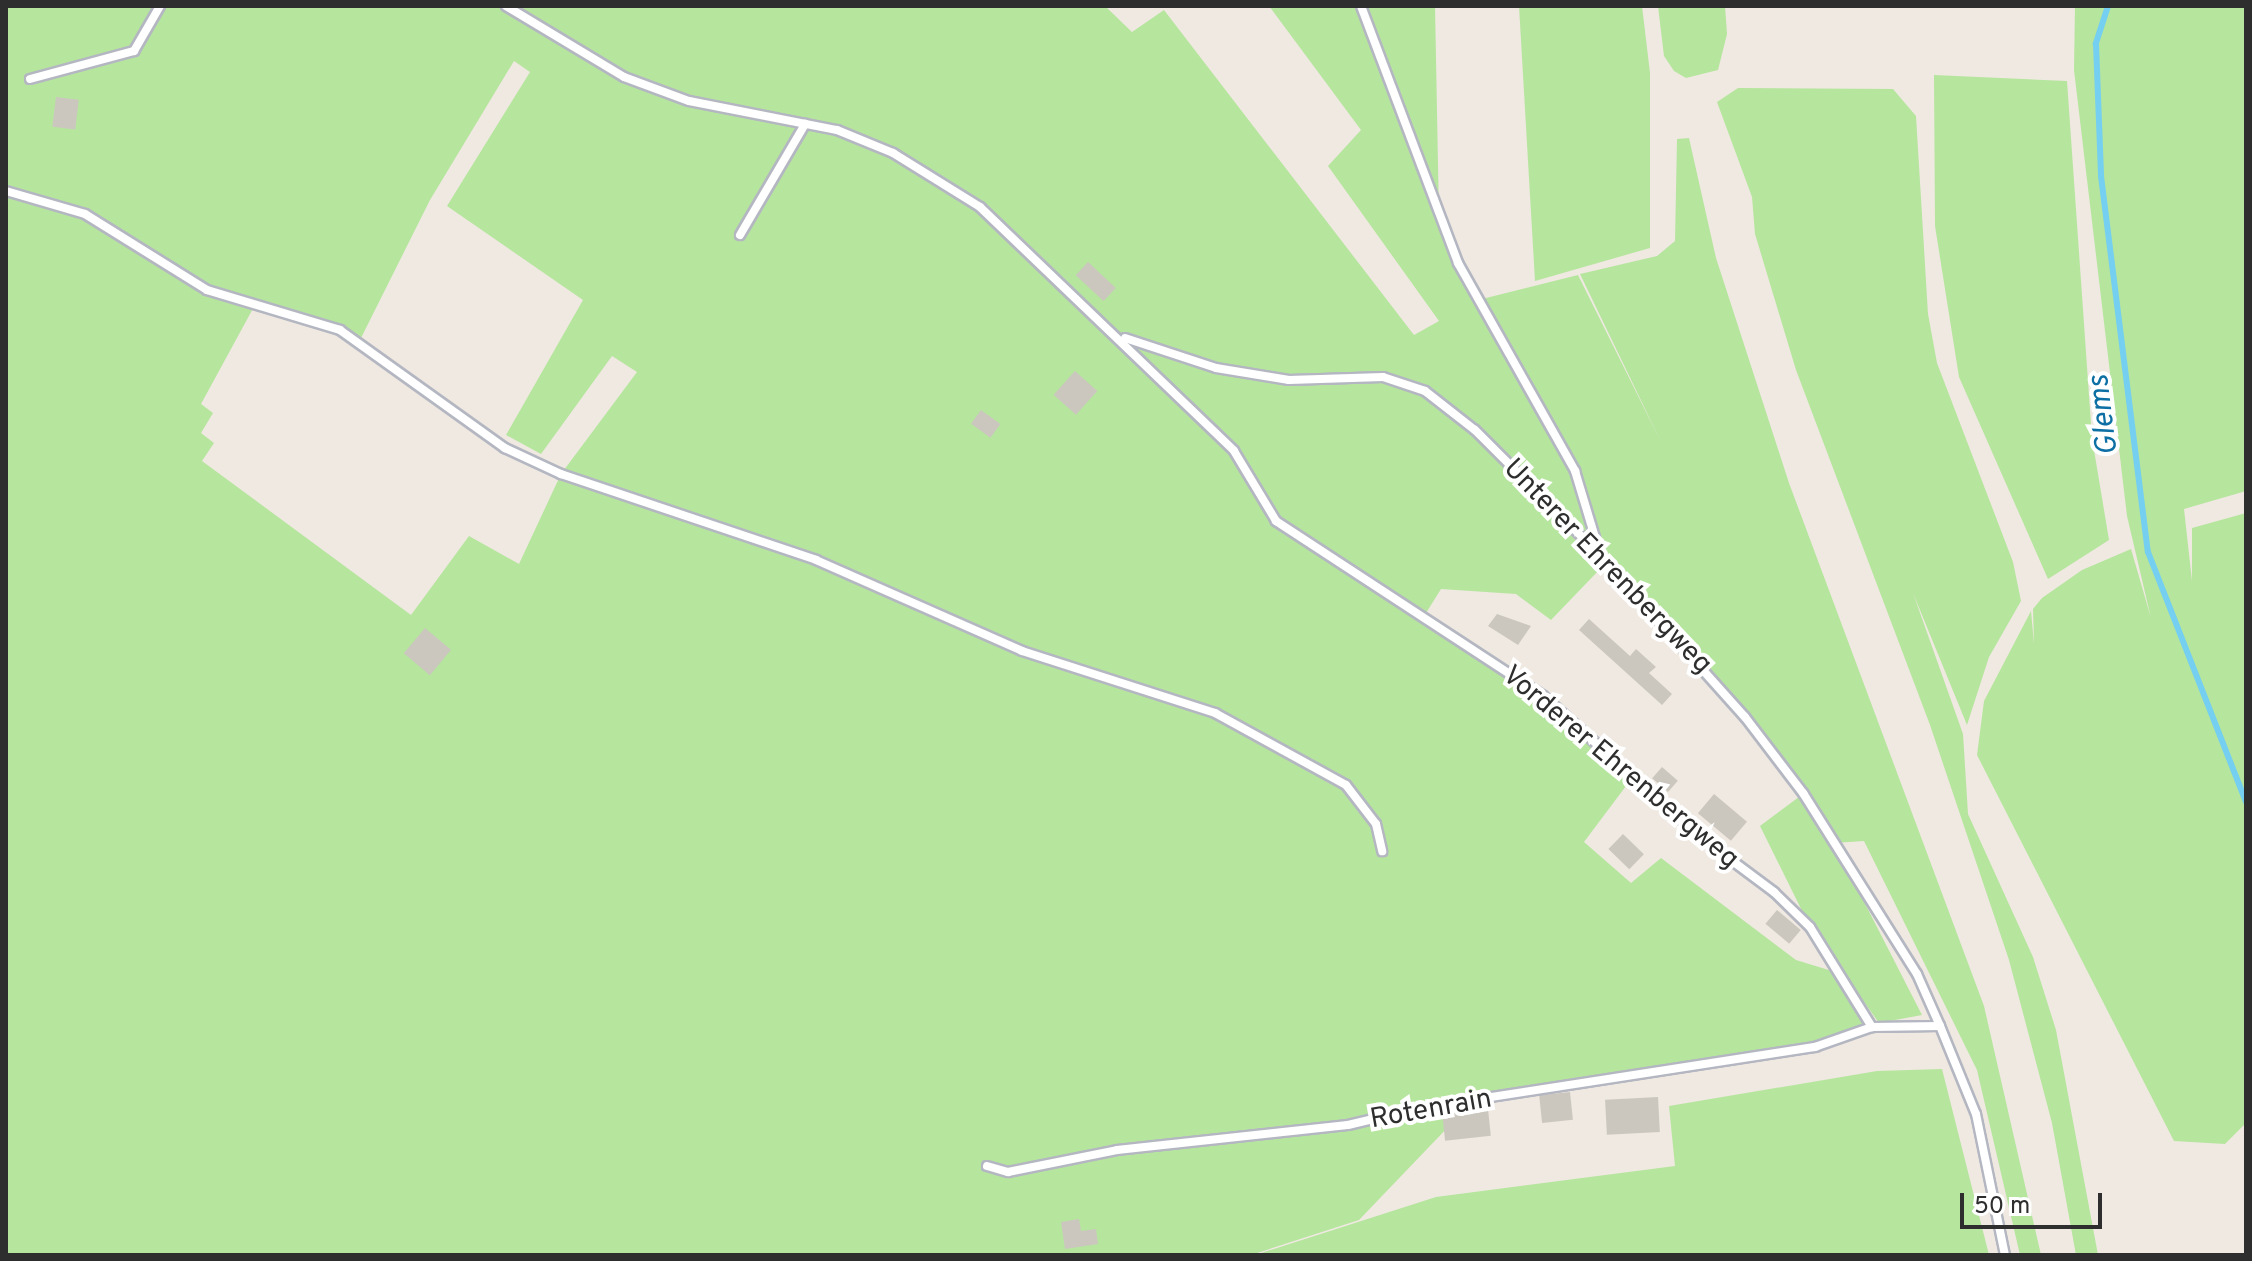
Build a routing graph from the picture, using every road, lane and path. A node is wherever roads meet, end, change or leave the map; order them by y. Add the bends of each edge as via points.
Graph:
1 (160, 6) edge
2 (506, 6) edge
3 (1361, 6) edge
4 (30, 79) dead end
5 (805, 124) junction
6 (6, 191) edge
7 (740, 235) dead end
8 (1117, 334) junction
9 (1600, 555) junction
10 (1382, 851) dead end
11 (1940, 1026) junction
12 (1872, 1027) junction
13 (987, 1166) dead end
14 (2005, 1255) edge

1 - 4 lane via 134,51
2 - 5 lane, Vorderer Ehrenbergweg via 624,77 689,101
3 - 9 lane via 1458,263 1575,471
5 - 7 lane
5 - 8 lane, Vorderer Ehrenbergweg via 893,153 980,207
6 - 10 lane via 85,214 207,290 340,330 505,448 561,474 816,560 1022,651 1215,713 1346,785 1376,824
8 - 9 lane, Unterer Ehrenbergweg via 1216,368 1289,380 1383,377 1425,391 1475,430
8 - 12 lane, Vorderer Ehrenbergweg via 1234,451 1276,521 1543,696 1703,839 1774,892 1810,927
9 - 11 lane, Unterer Ehrenbergweg via 1691,651 1803,793 1917,974
11 - 12 lane
11 - 14 lane via 1976,1114
12 - 13 lane, Rotenrain via 1815,1047 1420,1108 1348,1125 1117,1150 1008,1172

